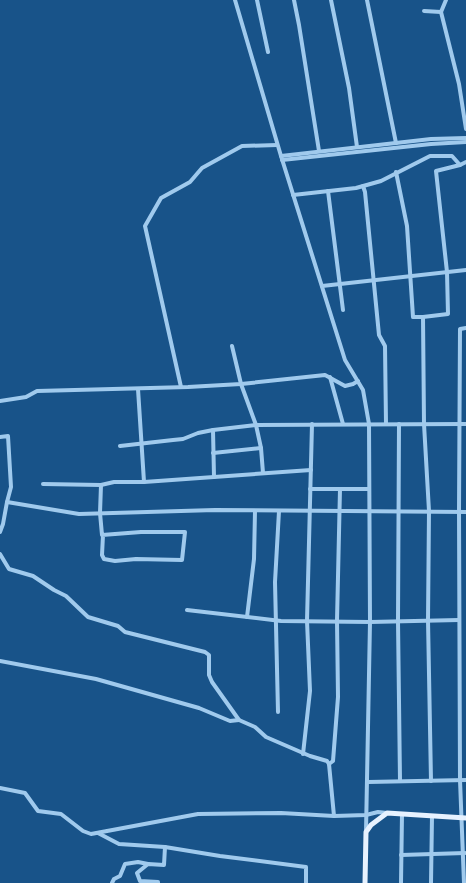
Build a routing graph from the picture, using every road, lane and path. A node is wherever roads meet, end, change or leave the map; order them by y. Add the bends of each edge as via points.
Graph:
1 (235, 0) edge
2 (257, 0) edge
3 (294, 0) edge
4 (331, 0) edge
5 (367, 0) edge
6 (446, 0) edge
7 (424, 11) dead end
8 (441, 12) junction
9 (268, 52) dead end
10 (466, 129) edge
11 (466, 138) edge
12 (396, 142) junction
13 (466, 142) edge
14 (277, 145) junction
15 (357, 147) junction
16 (319, 151) junction
17 (281, 158) junction
18 (464, 164) edge
19 (396, 172) junction
20 (363, 186) junction
21 (328, 191) junction
22 (293, 195) junction
23 (466, 270) edge
24 (446, 272) junction
25 (410, 276) junction
26 (374, 280) junction
27 (340, 284) junction
28 (322, 286) junction
29 (343, 310) dead end
30 (423, 317) junction
31 (466, 328) edge
32 (232, 346) dead end
33 (330, 377) junction
34 (358, 381) junction
35 (241, 384) junction
36 (181, 387) junction
37 (138, 389) junction
38 (0, 402) edge
39 (312, 424) junction
40 (343, 424) junction
41 (369, 424) junction
42 (386, 424) junction
43 (399, 424) junction
44 (424, 424) junction
45 (459, 424) junction
46 (466, 424) edge
47 (256, 425) junction
48 (213, 430) junction
49 (0, 437) edge
50 (142, 444) junction
51 (120, 446) dead end
52 (261, 448) junction
53 (213, 453) junction
54 (311, 470) junction
55 (263, 473) junction
56 (214, 477) junction
57 (144, 482) junction
58 (43, 484) dead end
59 (101, 486) junction
60 (310, 489) junction
61 (340, 489) junction
62 (369, 489) junction
63 (7, 502) junction
64 (254, 510) junction
65 (279, 511) junction
66 (309, 511) junction
67 (340, 511) junction
68 (369, 511) junction
69 (398, 511) junction
70 (429, 512) junction
71 (458, 512) junction
72 (466, 512) edge
73 (100, 513) junction
74 (0, 532) edge
75 (103, 535) junction
76 (0, 554) edge
77 (187, 610) dead end
78 (247, 617) junction
79 (428, 620) junction
80 (459, 620) junction
81 (276, 621) junction
82 (307, 621) junction
83 (338, 621) junction
84 (398, 621) junction
85 (370, 622) junction
86 (0, 661) edge
87 (466, 666) edge
88 (459, 667) junction
89 (278, 712) dead end
90 (460, 718) junction
91 (466, 718) edge
92 (240, 720) junction
93 (303, 754) junction
94 (330, 764) junction
95 (460, 780) junction
96 (466, 780) edge
97 (431, 781) junction
98 (368, 782) junction
99 (400, 782) junction
100 (0, 788) edge
101 (387, 813) junction
102 (402, 814) junction
103 (366, 815) junction
104 (334, 816) junction
105 (432, 816) junction
106 (463, 818) edge
107 (366, 832) junction
108 (98, 833) junction
109 (166, 847) junction
110 (465, 853) edge
111 (432, 854) junction
112 (401, 855) junction
113 (148, 864) junction
114 (112, 883) edge
115 (158, 883) edge
116 (306, 883) edge
117 (365, 883) edge
118 (401, 883) edge
119 (432, 883) edge
120 (464, 883) edge

1 - 14 street
2 - 9 street
3 - 16 street
4 - 15 street via 349,88
5 - 12 street
6 - 8 street
7 - 8 street
8 - 10 street via 459,84
11 - 12 street
12 - 15 street
13 - 17 street
14 - 17 street
14 - 36 street via 242,146 202,168 190,182 162,198 145,226
15 - 16 street
16 - 17 street
17 - 22 street
18 - 19 street via 452,156 430,156
18 - 24 street via 436,171
19 - 20 street via 381,181
19 - 25 street via 408,226
20 - 21 street
20 - 26 street
21 - 22 street
21 - 27 street
22 - 28 street
23 - 24 street
24 - 25 street
24 - 30 street via 448,314
25 - 26 street
25 - 30 street via 413,317
26 - 27 street
26 - 42 street via 379,334 385,346
27 - 28 street
27 - 29 street
28 - 34 street via 345,360
30 - 44 street
31 - 45 street via 460,329
32 - 35 street
33 - 34 street via 345,386
33 - 35 street via 325,375
33 - 40 street
34 - 41 street via 363,390
35 - 36 street
35 - 47 street
36 - 37 street
37 - 38 street via 37,391 26,397
37 - 50 street
39 - 40 street
39 - 47 street
39 - 54 street
40 - 41 street
41 - 42 street
41 - 62 street
42 - 43 street
43 - 44 street
43 - 69 street
44 - 45 street
44 - 70 street
45 - 46 street
45 - 71 street
47 - 48 street
47 - 52 street
48 - 50 street via 184,438
48 - 53 street
49 - 63 street via 8,436 11,487
50 - 51 street
50 - 57 street
52 - 53 street
52 - 55 street
53 - 56 street
54 - 55 street
54 - 60 street
55 - 56 street
56 - 57 street
57 - 59 street via 114,482
58 - 59 street
59 - 73 street
60 - 61 street
60 - 66 street
61 - 62 street
61 - 67 street
62 - 68 street
63 - 73 street via 80,514
63 - 74 street
64 - 65 street
64 - 73 street
64 - 78 street via 254,559
65 - 66 street
65 - 81 street
66 - 67 street
66 - 82 street
67 - 68 street
67 - 83 street
68 - 69 street
68 - 85 street
69 - 70 street
69 - 84 street
70 - 71 street
70 - 79 street
71 - 72 street
71 - 80 street
73 - 75 street
75 - 75 street via 184,532 182,560 104,559
76 - 92 street via 9,569 33,576 66,596 88,617 118,626 124,632 205,652 209,655 209,675 212,682
77 - 78 street
78 - 81 street
79 - 80 street
79 - 84 street
79 - 97 street
80 - 88 street
81 - 82 street
81 - 89 street
82 - 83 street
82 - 93 street via 310,691
83 - 85 street
83 - 94 street via 336,743 333,761
84 - 85 street
84 - 99 street
85 - 98 street
86 - 92 street via 96,679 199,708 230,721
87 - 88 street
88 - 90 street
90 - 91 street
90 - 95 street
92 - 93 street via 255,727 266,737
93 - 94 street via 328,761
94 - 104 street
95 - 96 street
95 - 97 street
95 - 106 street
97 - 99 street
98 - 99 street
98 - 103 street
100 - 108 street via 25,794 38,811 61,814 83,831
101 - 102 main road
101 - 103 street
101 - 107 main road
102 - 105 main road
102 - 112 street
103 - 104 street
103 - 107 street
104 - 108 street via 281,813 198,814
105 - 106 main road
105 - 111 street
106 - 110 street
107 - 117 main road
108 - 109 street via 119,844
109 - 113 street via 164,865
109 - 116 street via 306,867
110 - 111 street
110 - 120 street
111 - 112 street
111 - 119 street
112 - 118 street
113 - 114 street via 125,864 120,876
113 - 115 street via 137,873 140,881

